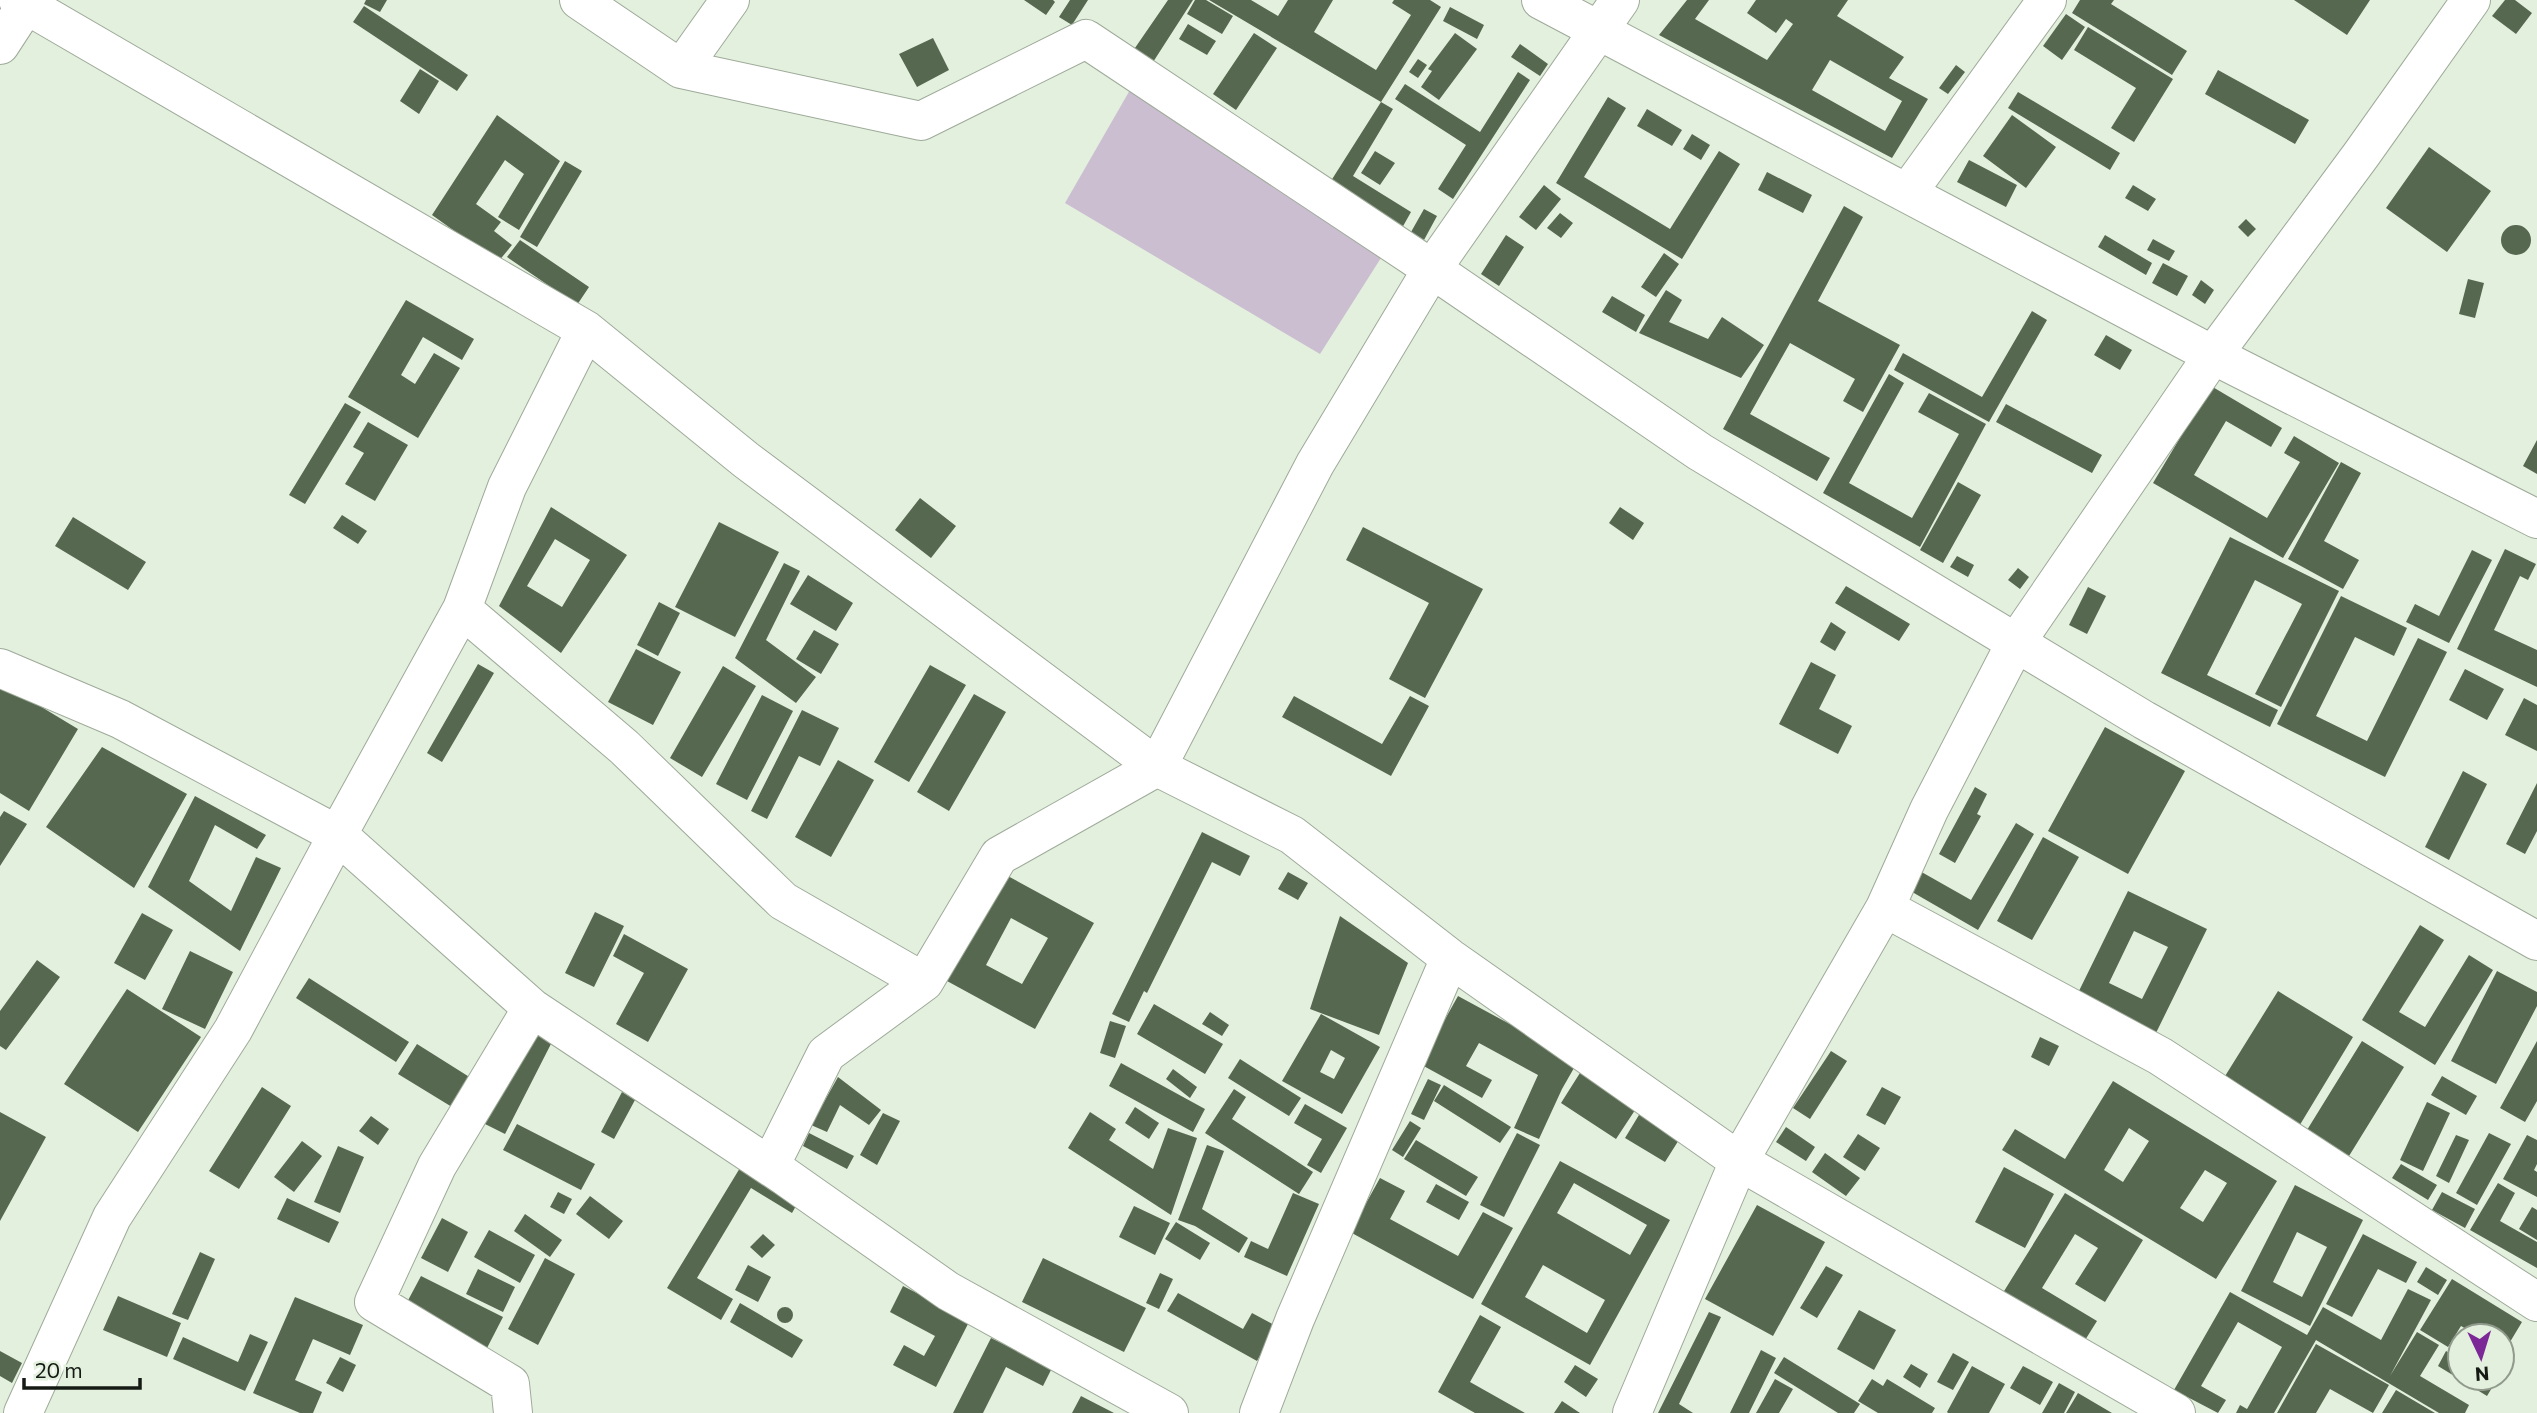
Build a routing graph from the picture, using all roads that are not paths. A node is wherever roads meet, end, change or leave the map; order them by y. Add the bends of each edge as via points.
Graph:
1 (579, 0) edge
2 (730, 0) edge
3 (1541, 0) edge
4 (1620, 0) edge
5 (2047, 0) edge
6 (2471, 0) edge
7 (22, 2) edge
8 (1598, 30) junction
9 (0, 45) edge
10 (681, 69) junction
11 (1908, 192) junction
12 (1432, 269) junction
13 (586, 330) junction
14 (2213, 355) junction
15 (2537, 519) edge
16 (462, 609) junction
17 (2015, 643) junction
18 (0, 668) edge
19 (1157, 766) junction
20 (338, 835) junction
21 (1885, 908) junction
22 (2537, 941) edge
23 (1450, 958) junction
24 (924, 982) junction
25 (532, 1008) junction
26 (1739, 1161) junction
27 (770, 1166) junction
28 (2537, 1302) edge
29 (23, 1413) edge
30 (513, 1413) edge
31 (1169, 1413) edge
32 (1259, 1413) edge
33 (1632, 1413) edge
34 (2176, 1413) edge

1 - 10 street
2 - 10 street
3 - 8 street
4 - 8 street
5 - 11 street
6 - 14 street
7 - 9 street
7 - 13 street
8 - 11 street
8 - 12 street
10 - 12 street via 921,121 1086,39
11 - 14 street
12 - 17 street via 1700,452
12 - 19 street via 1315,464
13 - 16 street via 506,487
13 - 19 street via 746,460
14 - 15 street
14 - 17 street
16 - 20 street
16 - 24 street via 624,747 783,901
17 - 21 street via 1928,810
17 - 22 street
18 - 20 street via 120,719
19 - 23 street via 1292,835
19 - 24 street via 999,856
20 - 25 street
20 - 29 street via 233,1030 112,1217
21 - 26 street
21 - 28 street via 2160,1056
23 - 26 street
23 - 32 street
24 - 27 street via 826,1054
25 - 27 street
25 - 30 street via 437,1166 373,1302 510,1384
26 - 33 street
26 - 34 street
27 - 31 street via 948,1291

